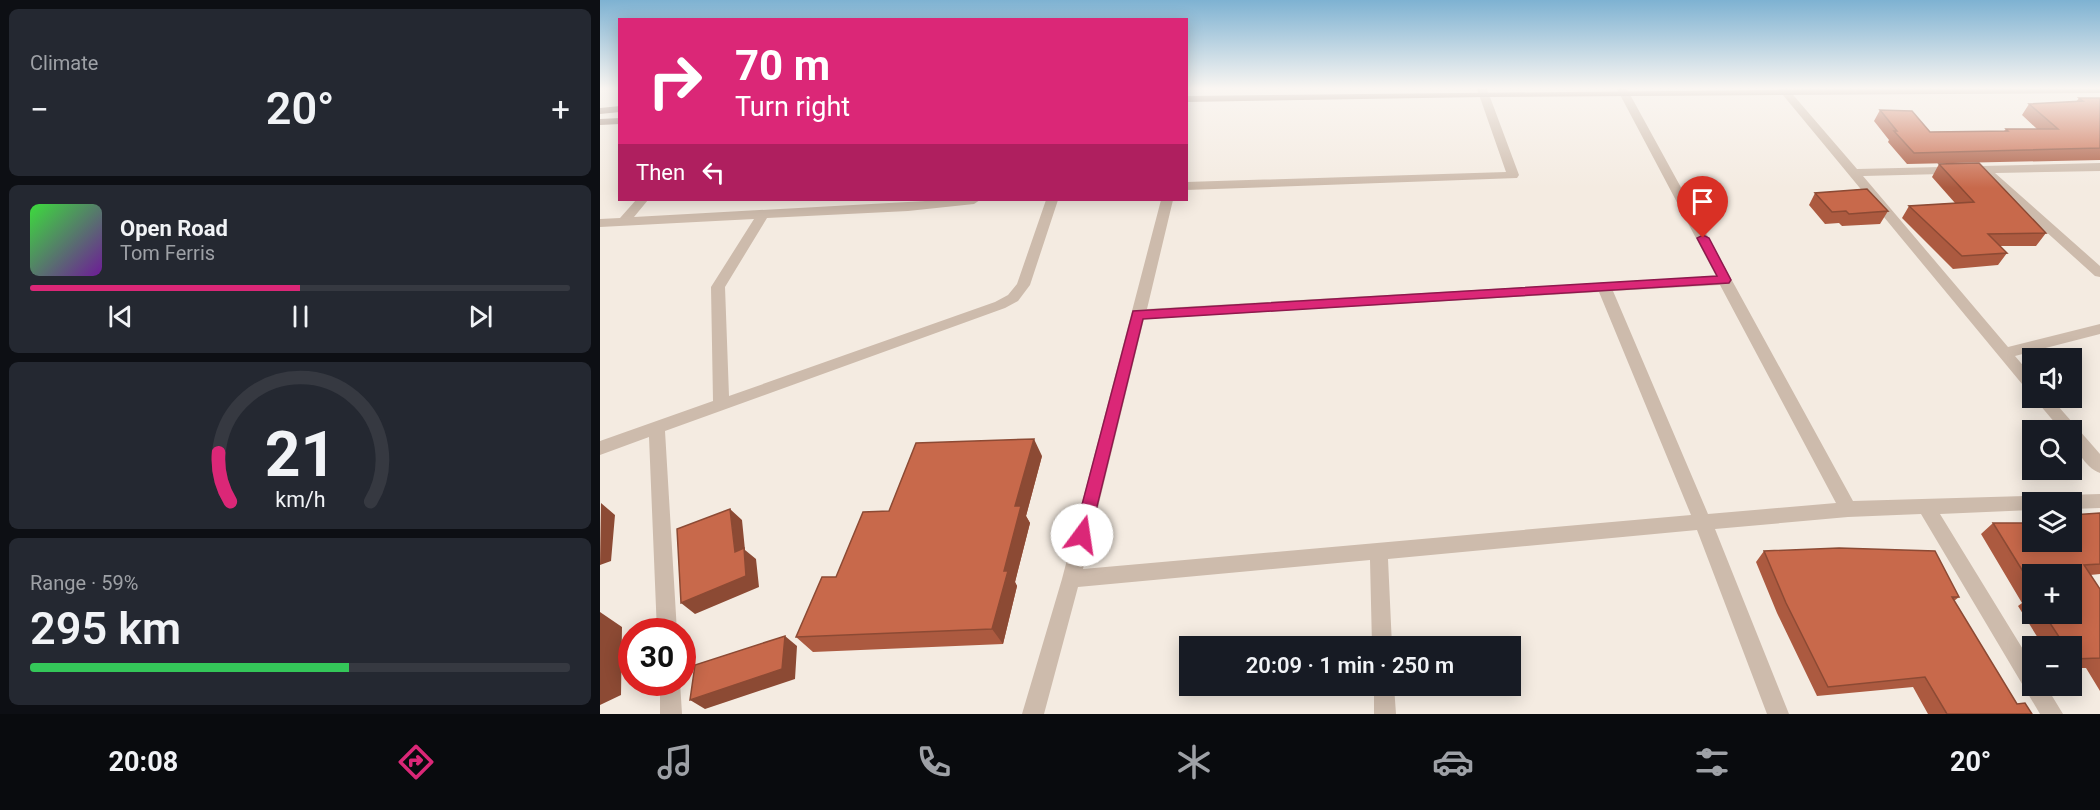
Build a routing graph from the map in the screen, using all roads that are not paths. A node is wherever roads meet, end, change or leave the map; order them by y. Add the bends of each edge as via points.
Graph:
1 (1493, 122) edge
2 (1640, 122) edge
3 (1812, 122) edge
4 (2100, 167) edge
5 (1984, 170) junction
6 (1854, 173) junction
7 (1188, 186) edge
8 (641, 201) edge
9 (965, 201) edge
10 (1052, 201) edge
11 (1167, 201) edge
12 (763, 214) junction
13 (623, 222) junction
14 (600, 223) edge
15 (2100, 273) edge
16 (1725, 280) junction
17 (1604, 287) junction
18 (1138, 315) junction
19 (2100, 329) edge
20 (2005, 353) junction
21 (2022, 374) edge
22 (721, 405) junction
23 (2051, 408) edge
24 (2061, 420) edge
25 (657, 427) junction
26 (2082, 444) edge
27 (600, 448) edge
28 (2100, 466) edge
29 (2100, 501) edge
30 (2082, 502) edge
31 (2022, 503) edge
32 (1926, 506) junction
33 (1848, 509) junction
34 (1703, 522) junction
35 (1379, 551) junction
36 (1071, 579) junction
37 (666, 618) edge
38 (1382, 636) edge
39 (2022, 664) edge
40 (670, 696) edge
41 (1384, 696) edge
42 (2041, 696) edge
43 (671, 714) edge
44 (1033, 714) edge
45 (1384, 714) edge
46 (1778, 714) edge
47 (2052, 714) edge

1 - 7 street via 1513,176
2 - 16 street
3 - 6 street
4 - 5 street
5 - 6 street
5 - 15 street
6 - 20 street
8 - 13 street
9 - 12 street
10 - 22 street via 1023,285 1013,298
11 - 18 street
12 - 13 street
12 - 22 street via 718,287
13 - 14 street
16 - 17 street
16 - 33 street
17 - 18 street
17 - 34 street
18 - 36 street
19 - 20 street
20 - 21 street
22 - 25 street
23 - 24 street
25 - 27 street
25 - 37 street
26 - 28 street
29 - 30 street
31 - 32 street
32 - 33 street
32 - 39 street
33 - 34 street
34 - 35 street
34 - 46 street
35 - 36 street
35 - 38 street
36 - 44 street
40 - 43 street
41 - 45 street
42 - 47 street

